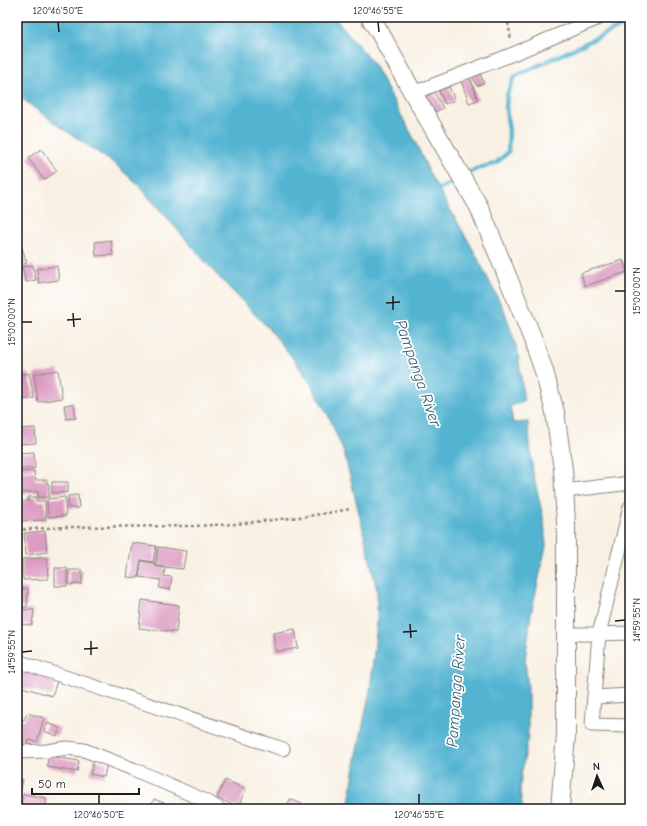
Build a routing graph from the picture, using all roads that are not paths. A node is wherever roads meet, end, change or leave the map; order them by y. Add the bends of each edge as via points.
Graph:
1 (370, 17) edge
2 (601, 17) edge
3 (413, 93) junction
4 (630, 483) edge
5 (564, 492) junction
6 (630, 507) edge
7 (630, 633) edge
8 (566, 634) junction
9 (599, 634) junction
10 (17, 661) edge
11 (630, 695) edge
12 (594, 697) junction
13 (630, 726) edge
14 (283, 749) dead end
15 (17, 752) edge
16 (219, 809) edge
17 (560, 809) edge

1 - 3 main road
2 - 3 street
3 - 5 main road via 479,207 532,337 555,412
4 - 5 street
5 - 8 main road
6 - 9 street
7 - 9 street
8 - 9 street
8 - 17 main road via 566,735
9 - 12 street
10 - 14 street
11 - 12 street
12 - 13 street via 592,725
15 - 16 street via 67,748 84,750 133,769

